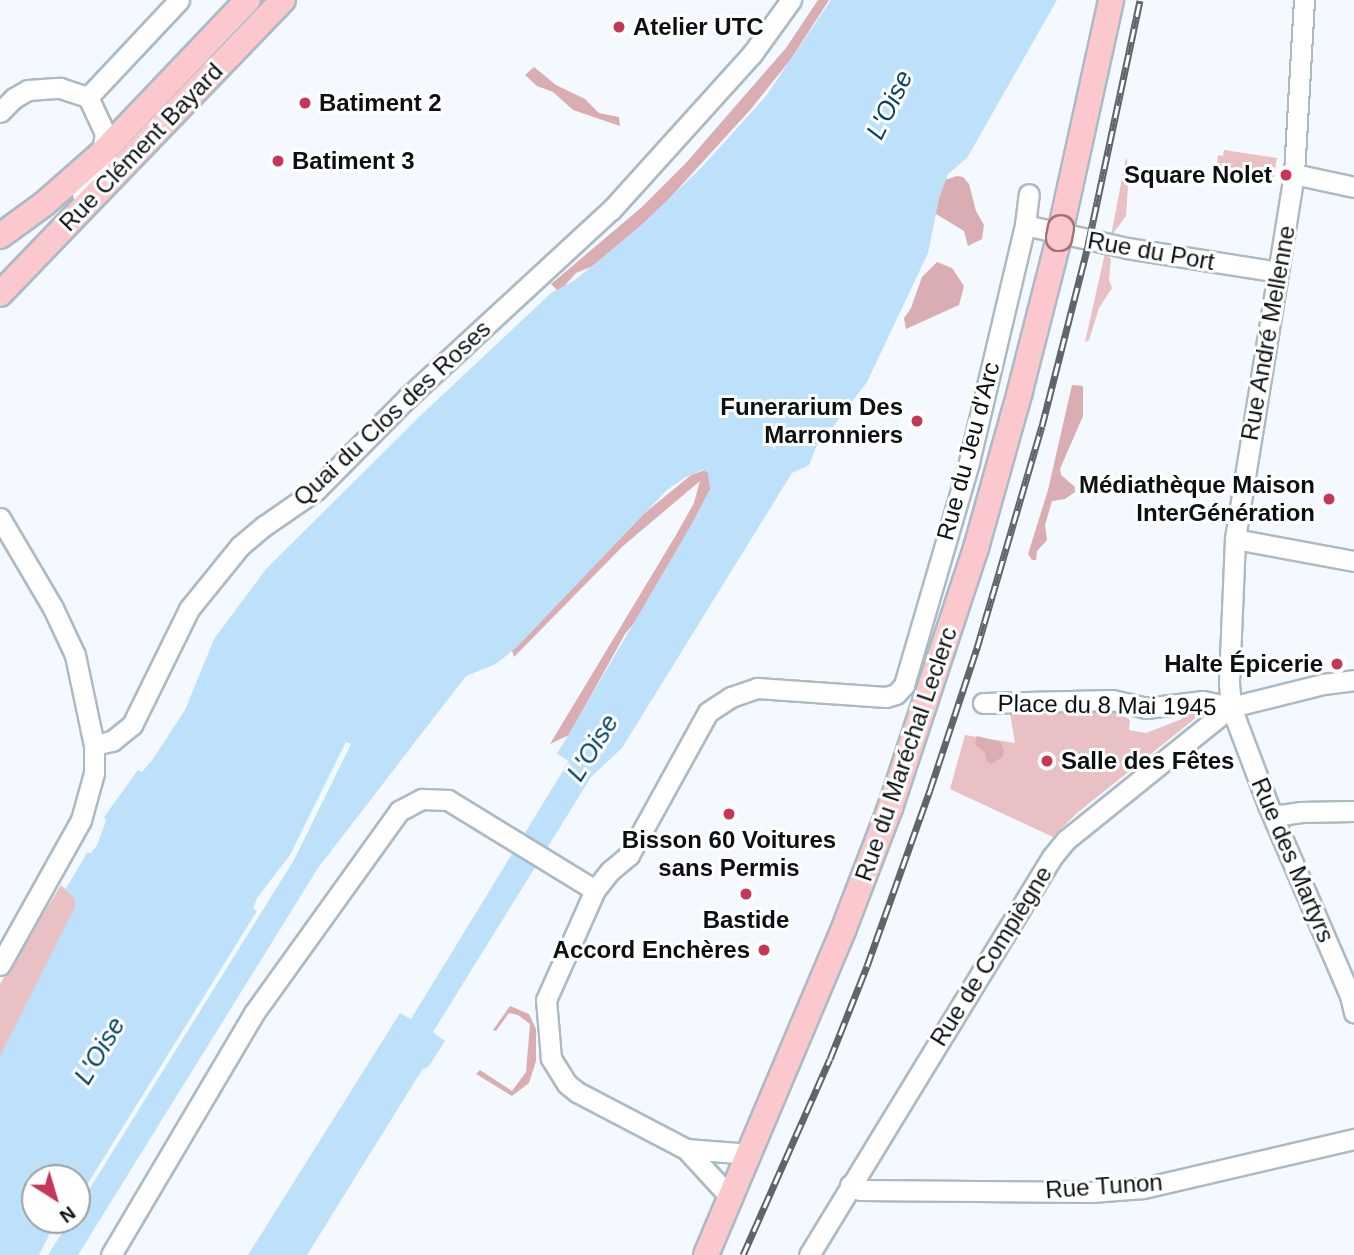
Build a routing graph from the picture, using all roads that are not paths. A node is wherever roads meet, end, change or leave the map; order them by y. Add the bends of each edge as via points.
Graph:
1 (179, 0) edge
2 (248, 0) edge
3 (283, 0) edge
4 (791, 0) edge
5 (1111, 0) edge
6 (1304, 0) edge
7 (88, 97) junction
8 (0, 112) edge
9 (103, 152) junction
10 (1294, 174) junction
11 (1354, 187) edge
12 (1029, 194) dead end
13 (1024, 225) junction
14 (0, 236) edge
15 (38, 254) junction
16 (1278, 272) junction
17 (0, 294) edge
18 (0, 518) edge
19 (1235, 539) junction
20 (1354, 561) edge
21 (1354, 680) edge
22 (983, 703) dead end
23 (1231, 707) junction
24 (94, 745) junction
25 (1354, 811) edge
26 (1273, 816) junction
27 (595, 890) junction
28 (0, 965) edge
29 (1354, 1013) edge
30 (1354, 1139) edge
31 (686, 1149) junction
32 (713, 1151) junction
33 (750, 1154) junction
34 (705, 1170) junction
35 (850, 1185) junction
36 (731, 1198) junction
37 (111, 1255) edge
38 (706, 1255) edge
39 (809, 1255) edge

1 - 7 street
2 - 9 main road, Rue Clément Bayard
3 - 15 main road, Rue Clément Bayard
4 - 24 street, Quai du Clos des Roses via 752,54 611,210 408,397 316,490 240,546 189,609 131,725 112,741
5 - 33 main road, Rue du Maréchal Leclerc via 1060,233 994,486 922,716 844,928
6 - 10 street, Rue André Mellenne
7 - 8 street via 60,88 28,90
7 - 9 street via 105,133
9 - 14 main road, Rue Clément Bayard
9 - 15 street via 98,176 41,240
10 - 11 street
10 - 16 street, Rue André Mellenne
12 - 13 street, Rue du Jeu d'Arc
13 - 16 street, Rue du Port via 1127,248
13 - 27 street, Rue du Jeu d'Arc via 968,462 904,685 886,697 757,688 708,712 629,855
15 - 17 main road, Rue Clément Bayard
16 - 19 street, Rue André Mellenne
18 - 24 street via 75,655
19 - 20 street
19 - 23 street, Rue André Mellenne
21 - 23 street
22 - 23 street, Place du 8 Mai 1945 via 1112,700 1146,708 1203,701
23 - 26 street, Rue des Martyrs
23 - 35 street, Rue de Compiègne via 1078,829 1055,853
24 - 28 street via 93,784 81,820
25 - 26 street
26 - 29 street, Rue des Martyrs
27 - 31 street via 546,1000 551,1058 577,1092
27 - 37 street via 438,797 422,799 400,811 254,1013
30 - 35 street, Rue Tunon via 1143,1188 860,1191
31 - 32 street
31 - 34 street
32 - 33 street
32 - 34 street
33 - 36 main road, Rue du Maréchal Leclerc
34 - 36 street
35 - 39 street, Rue de Compiègne
36 - 38 main road, Rue du Maréchal Leclerc

